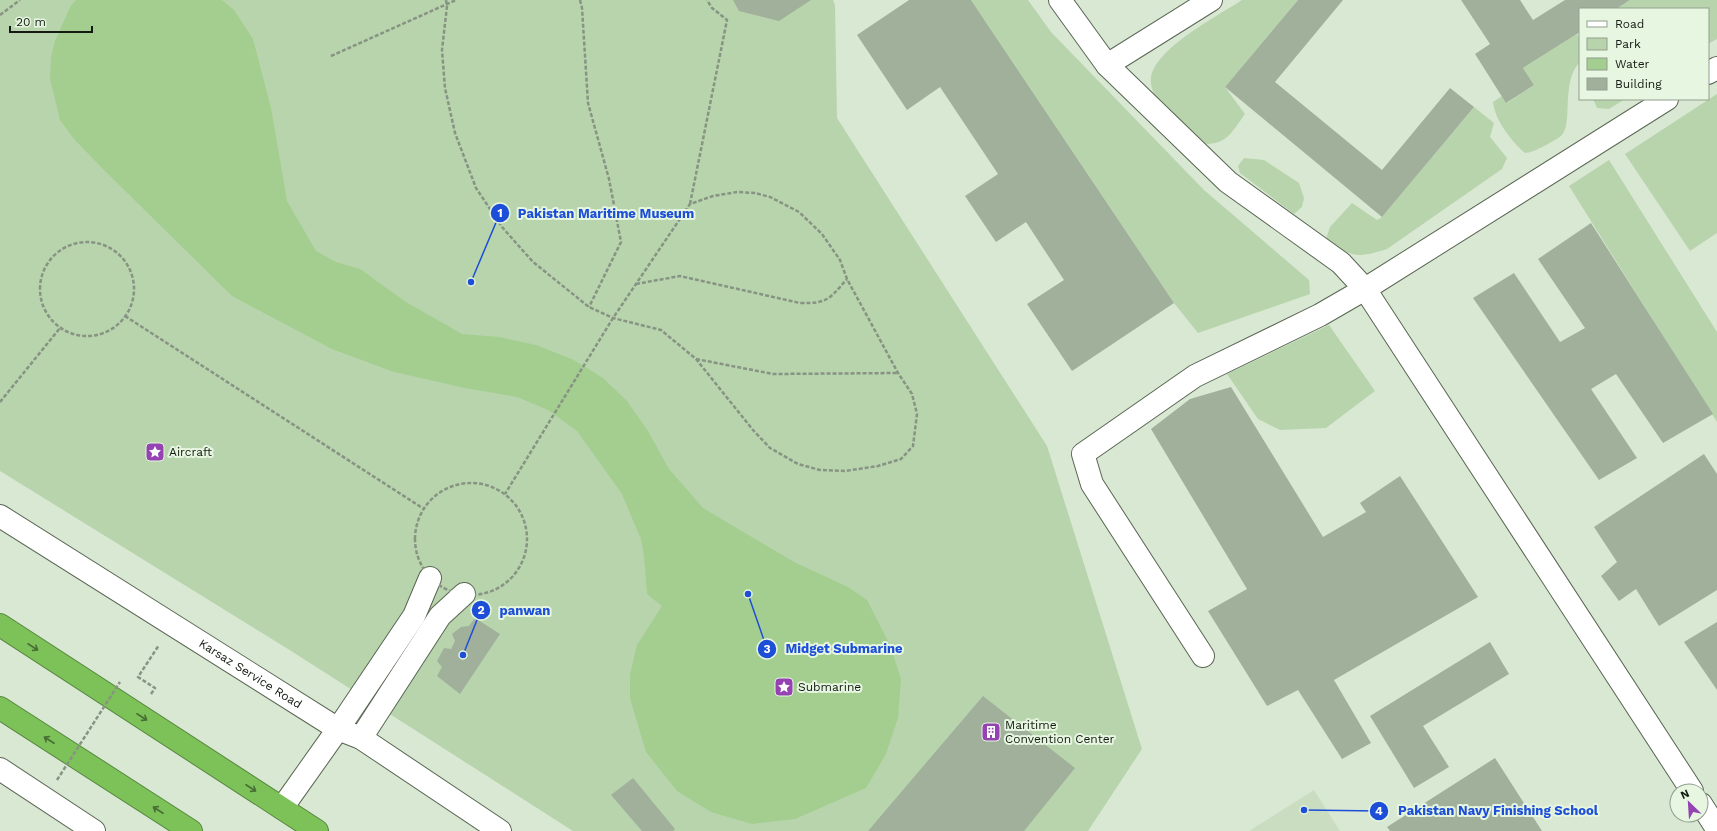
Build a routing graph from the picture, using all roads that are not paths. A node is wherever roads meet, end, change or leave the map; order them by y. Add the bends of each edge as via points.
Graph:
1 (1060, 0) edge
2 (1211, 0) edge
3 (1107, 65) junction
4 (1665, 100) edge
5 (1365, 290) junction
6 (0, 516) edge
7 (430, 578) road end
8 (464, 594) road end
9 (0, 626) edge
10 (1203, 656) dead end
11 (0, 708) edge
12 (338, 729) junction
13 (362, 738) junction
14 (0, 769) edge
15 (1687, 783) edge
16 (282, 808) junction
17 (1709, 816) edge
18 (1717, 829) edge
19 (94, 831) edge
20 (191, 831) edge
21 (317, 831) edge
22 (500, 831) edge

1 - 3 street
2 - 3 street
3 - 5 street via 1228,182 1342,263
4 - 5 street
5 - 10 street via 1195,376 1083,454 1092,484
5 - 15 street
6 - 12 street, Karsaz Service Road
7 - 12 street via 414,616
8 - 13 street via 440,616
9 -> 16 highway
20 -> 11 highway
12 - 13 street, Karsaz Service Road
12 - 16 street
13 - 22 street, Karsaz Service Road
14 - 19 street
16 - 21 highway
17 - 18 street

